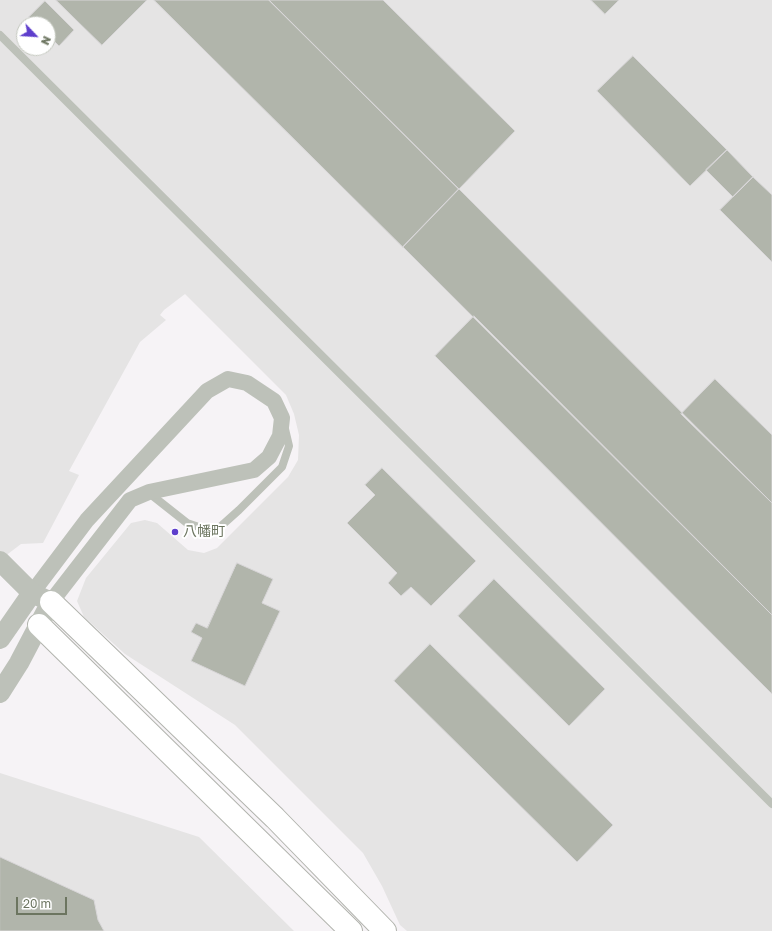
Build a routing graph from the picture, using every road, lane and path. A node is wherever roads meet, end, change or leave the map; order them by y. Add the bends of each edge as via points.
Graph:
1 (0, 36) edge
2 (282, 418) junction
3 (149, 492) junction
4 (0, 561) edge
5 (42, 597) junction
6 (39, 625) junction
7 (0, 639) edge
8 (0, 693) edge
9 (772, 804) edge
10 (350, 931) edge
11 (385, 931) edge

1 - 9 lane
2 - 3 street via 280,436 269,457 254,470
2 - 3 lane via 289,446 282,467 220,527 205,529 187,523
2 - 5 street via 274,401 247,383 228,379 207,391 87,520
3 - 5 street via 130,500
4 - 5 street
5 - 6 street
5 - 7 street
5 - 11 highway via 275,818
6 - 8 street via 19,664
6 - 10 highway

